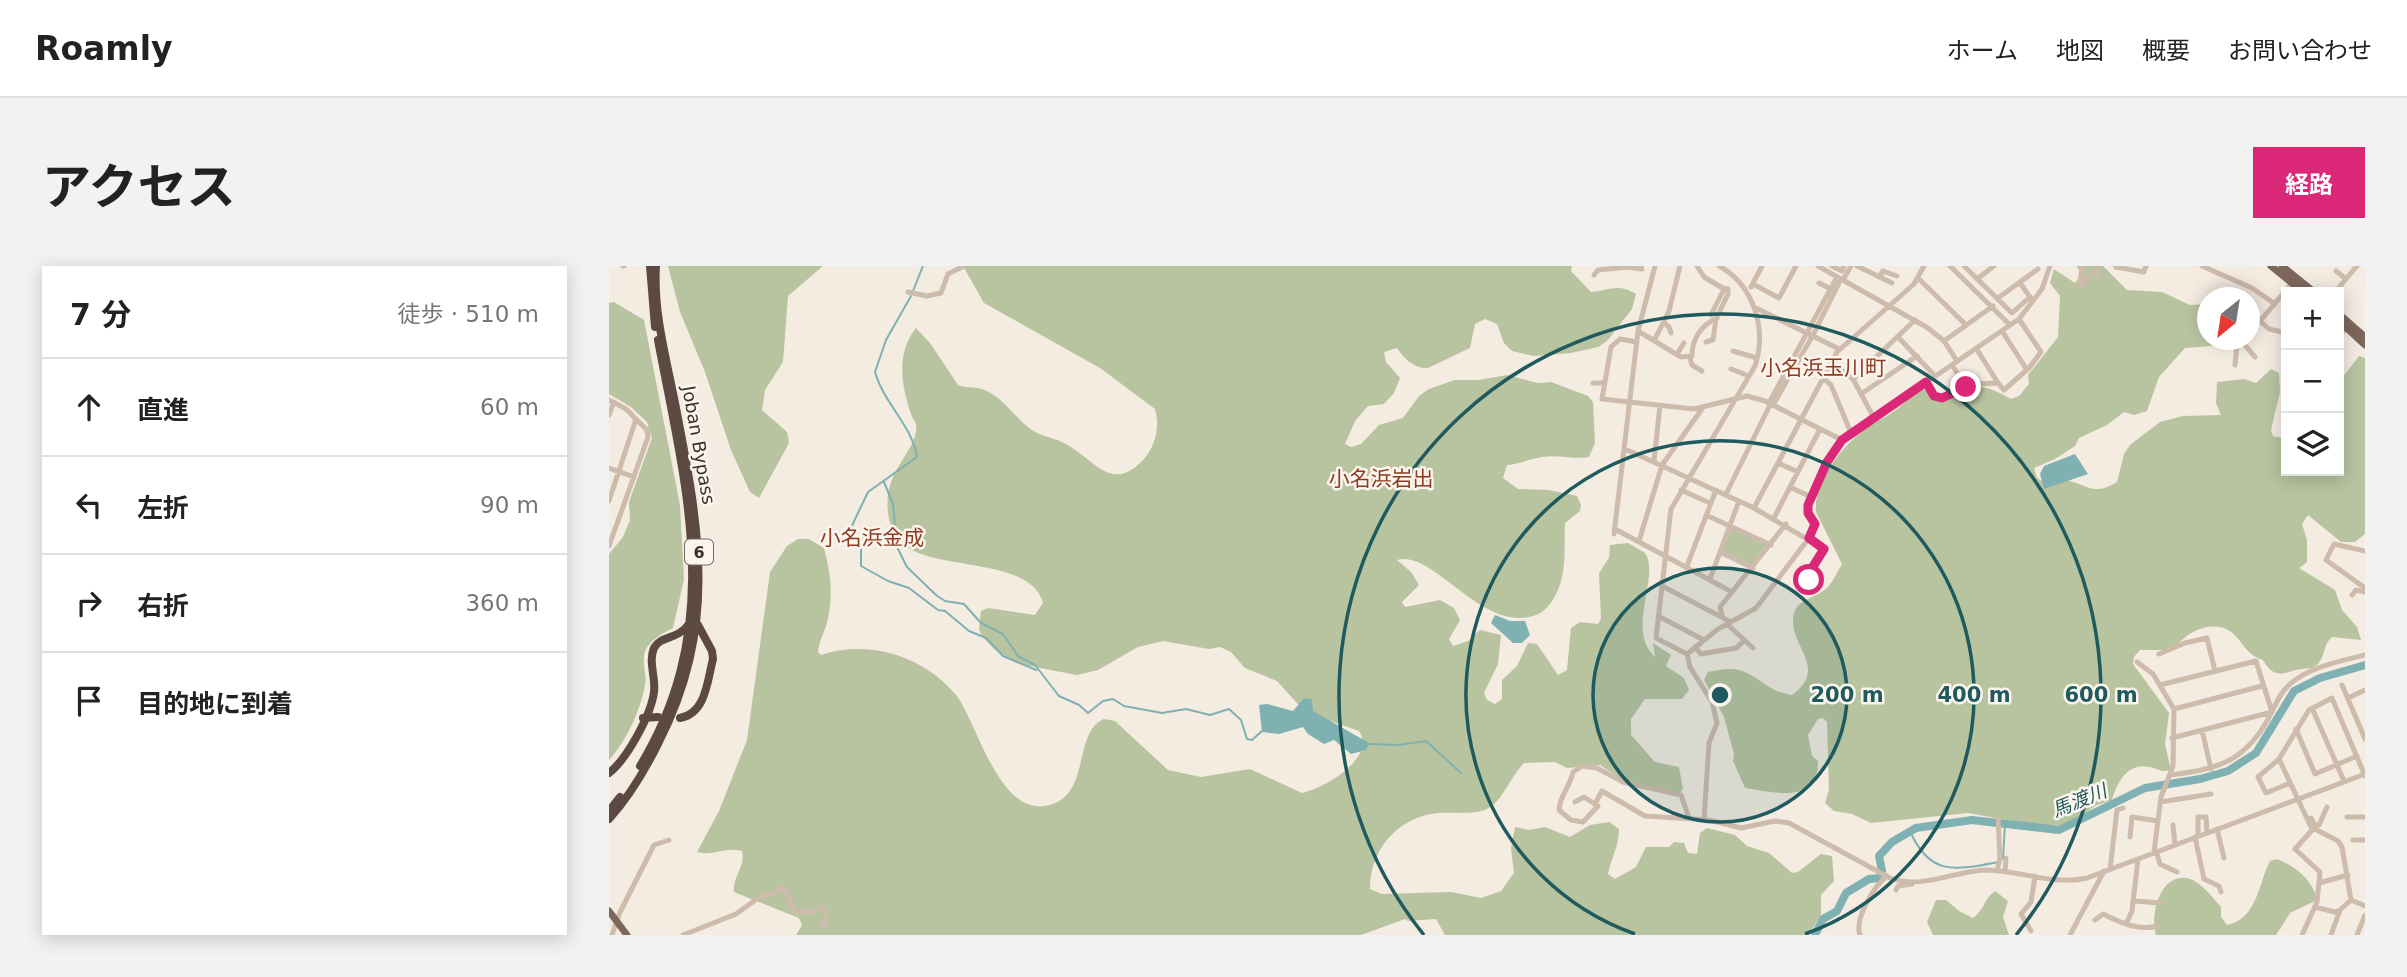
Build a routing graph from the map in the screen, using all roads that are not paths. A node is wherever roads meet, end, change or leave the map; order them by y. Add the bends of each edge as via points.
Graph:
1 (650, 266) edge
2 (656, 266) edge
3 (964, 266) edge
4 (1680, 266) edge
5 (1697, 266) edge
6 (1719, 266) edge
7 (1762, 266) edge
8 (1796, 266) edge
9 (1818, 266) edge
10 (1832, 266) edge
11 (1845, 266) edge
12 (1851, 266) edge
13 (1857, 266) edge
14 (1924, 266) edge
15 (1950, 266) edge
16 (1964, 266) edge
17 (1994, 266) edge
18 (2050, 266) edge
19 (2082, 266) edge
20 (2146, 266) edge
21 (2203, 266) edge
22 (2271, 266) edge
23 (2282, 266) edge
24 (1632, 267) edge
25 (1641, 267) edge
26 (2038, 267) edge
27 (2116, 267) edge
28 (2211, 267) edge
29 (2354, 267) edge
30 (1654, 268) edge
31 (2292, 269) edge
32 (2336, 271) dead end
33 (1594, 275) dead end
34 (1629, 275) dead end
35 (1897, 276) dead end
36 (2099, 277) dead end
37 (1879, 278) junction
38 (1918, 278) junction
39 (1840, 279) junction
40 (1977, 279) junction
41 (2346, 279) junction
42 (2045, 281) junction
43 (1819, 282) dead end
44 (2020, 282) junction
45 (1892, 283) dead end
46 (2292, 283) junction
47 (1753, 284) junction
48 (2297, 287) edge
49 (2309, 287) edge
50 (2339, 287) edge
51 (1831, 289) junction
52 (908, 292) dead end
53 (1748, 293) junction
54 (1999, 298) junction
55 (2275, 304) junction
56 (1889, 306) junction
57 (1993, 306) junction
58 (1754, 307) junction
59 (1714, 316) junction
60 (2344, 318) edge
61 (2019, 319) junction
62 (1915, 320) junction
63 (1664, 323) junction
64 (1966, 325) junction
65 (2010, 325) junction
66 (2344, 325) edge
67 (2347, 328) junction
68 (1638, 331) junction
69 (2001, 331) junction
70 (2344, 331) edge
71 (2281, 332) edge
72 (1671, 333) dead end
73 (2364, 333) edge
74 (1714, 334) junction
75 (1810, 334) junction
76 (1723, 337) dead end
77 (1898, 337) junction
78 (1655, 339) junction
79 (1944, 341) junction
80 (1637, 342) junction
81 (1706, 342) dead end
82 (1684, 343) dead end
83 (2365, 345) edge
84 (1976, 348) junction
85 (1839, 349) junction
86 (1733, 351) dead end
87 (1678, 354) junction
88 (1917, 356) junction
89 (2255, 357) dead end
90 (1689, 358) junction
91 (1757, 358) junction
92 (1832, 362) junction
93 (1955, 363) junction
94 (2235, 365) dead end
95 (1731, 369) dead end
96 (2027, 370) junction
97 (1703, 371) dead end
98 (1749, 376) junction
99 (1935, 376) junction
100 (1822, 378) junction
101 (1853, 379) junction
102 (1926, 382) junction
103 (1593, 383) dead end
104 (1605, 383) junction
105 (1998, 383) junction
106 (1966, 387) junction
107 (1861, 394) junction
108 (1738, 396) junction
109 (611, 401) edge
110 (1630, 402) junction
111 (1771, 404) junction
112 (1660, 405) junction
113 (1702, 409) junction
114 (609, 415) edge
115 (1874, 418) junction
116 (636, 419) junction
117 (1801, 419) junction
118 (1821, 429) junction
119 (1851, 433) junction
120 (1842, 440) junction
121 (1625, 449) junction
122 (1654, 461) junction
123 (1778, 463) junction
124 (1662, 465) junction
125 (609, 468) edge
126 (619, 472) junction
127 (1798, 472) junction
128 (634, 477) junction
129 (1689, 477) junction
130 (1790, 487) junction
131 (1681, 490) junction
132 (1716, 490) junction
133 (1726, 494) junction
134 (1811, 497) junction
135 (1739, 500) junction
136 (609, 501) edge
137 (1710, 503) junction
138 (1754, 508) junction
139 (1706, 514) junction
140 (1774, 518) junction
141 (1786, 524) junction
142 (1730, 526) junction
143 (1809, 538) junction
144 (1639, 541) junction
145 (1771, 545) junction
146 (609, 546) edge
147 (2365, 551) edge
148 (1720, 552) junction
149 (1665, 555) junction
150 (1687, 566) junction
151 (1753, 568) junction
152 (1710, 579) junction
153 (1813, 582) dead end
154 (1662, 586) junction
155 (2365, 590) edge
156 (1732, 592) junction
157 (2352, 595) dead end
158 (1722, 615) junction
159 (1658, 616) junction
160 (693, 622) junction
161 (1729, 623) junction
162 (674, 638) junction
163 (1704, 640) junction
164 (1744, 641) junction
165 (1695, 647) junction
166 (1753, 648) dead end
167 (712, 651) junction
168 (1687, 654) junction
169 (2159, 654) dead end
170 (2365, 655) edge
171 (687, 658) junction
172 (2137, 662) dead end
173 (2215, 671) junction
174 (2160, 685) junction
175 (2342, 685) dead end
176 (2262, 686) junction
177 (2365, 691) edge
178 (2348, 698) junction
179 (2312, 708) junction
180 (2174, 709) junction
181 (2272, 712) junction
182 (658, 717) dead end
183 (643, 718) junction
184 (680, 718) dead end
185 (2297, 729) junction
186 (2202, 730) junction
187 (2172, 738) junction
188 (2365, 739) edge
189 (2357, 756) junction
190 (2279, 759) junction
191 (2337, 765) junction
192 (2211, 769) junction
193 (609, 773) edge
194 (2170, 775) junction
195 (2365, 775) edge
196 (2344, 781) junction
197 (2290, 783) junction
198 (2210, 794) dead end
199 (2298, 800) junction
200 (1574, 802) dead end
201 (1596, 802) junction
202 (2160, 802) junction
203 (2327, 807) dead end
204 (2123, 808) dead end
205 (609, 811) edge
206 (2305, 815) junction
207 (2347, 817) dead end
208 (2365, 817) edge
209 (1689, 818) junction
210 (1998, 818) dead end
211 (609, 819) edge
212 (1704, 820) junction
213 (2158, 821) junction
214 (2173, 825) dead end
215 (2217, 829) junction
216 (2313, 829) junction
217 (2207, 833) junction
218 (2130, 836) dead end
219 (2197, 837) junction
220 (669, 840) dead end
221 (2353, 840) dead end
222 (2365, 840) edge
223 (2175, 845) junction
224 (2287, 848) dead end
225 (2295, 849) junction
226 (2155, 852) junction
227 (2006, 858) dead end
228 (2224, 858) dead end
229 (2138, 859) junction
230 (2107, 870) junction
231 (1997, 871) junction
232 (2005, 872) junction
233 (2177, 872) dead end
234 (2348, 875) junction
235 (1887, 876) junction
236 (2035, 876) junction
237 (1914, 882) junction
238 (2319, 883) junction
239 (1896, 890) dead end
240 (2221, 892) dead end
241 (2351, 900) junction
242 (2133, 901) junction
243 (2161, 903) dead end
244 (2315, 906) junction
245 (2365, 906) edge
246 (2340, 909) junction
247 (609, 911) edge
248 (2365, 915) edge
249 (616, 920) junction
250 (2095, 920) dead end
251 (2126, 925) junction
252 (2159, 926) dead end
253 (824, 928) dead end
254 (2031, 931) dead end
255 (612, 935) edge
256 (627, 935) edge
257 (683, 935) edge
258 (1860, 935) edge
259 (2070, 935) edge
260 (2302, 935) edge
261 (2331, 935) edge
262 (2357, 935) edge

1 - 160 highway, Joban Bypass / 6 via 653,316 689,510
2 - 160 highway, Joban Bypass / 6 via 659,318 695,507 700,597
3 - 52 street via 948,274 941,293
4 - 63 street
5 - 59 street via 1704,278 1723,288
6 - 53 street
7 - 47 street
8 - 47 street via 1779,298
9 - 39 street
10 - 11 street via 1842,271
12 - 39 street
13 - 37 street
14 - 38 street
15 - 57 street
16 - 40 street
17 - 40 street
18 - 42 street
19 - 36 street via 2080,287 2092,272 2098,271
20 - 27 street via 2144,272
21 - 28 street
22 - 46 main road
23 - 31 main road
24 - 25 street
24 - 33 street via 1598,270
24 - 34 street
25 - 30 street
26 - 42 street
26 - 44 street
28 - 55 street
29 - 41 street
30 - 68 street
31 - 49 main road
32 - 41 street
35 - 37 street via 1882,271
37 - 45 street
38 - 56 street
38 - 64 street
39 - 51 street
39 - 56 street
39 - 75 street
40 - 54 street
41 - 50 street
42 - 61 street
43 - 51 street
44 - 54 street
44 - 54 street via 2030,297 2022,306 2012,313
46 - 48 main road
46 - 55 street
47 - 53 street
51 - 75 street
53 - 58 street
55 - 71 street via 2260,321
56 - 62 street
56 - 85 street
57 - 64 street
57 - 65 street
58 - 75 street
58 - 91 street via 1759,330
59 - 74 street
59 - 90 street via 1694,338
60 - 73 main road
61 - 65 street
61 - 96 street via 2041,350
62 - 77 street
62 - 79 street
63 - 72 street
63 - 78 street
64 - 79 street
65 - 69 street
66 - 67 main road
67 - 70 street
67 - 83 main road
68 - 78 street
68 - 80 street
69 - 84 street
69 - 96 street
74 - 76 street
74 - 81 street
75 - 85 street
75 - 111 street
77 - 88 street
77 - 101 street
78 - 87 street
79 - 93 street
80 - 104 street via 1619,339 1611,347
80 - 110 street
82 - 87 street
84 - 93 street
84 - 105 street
85 - 92 street
86 - 91 street
87 - 90 street
88 - 99 street
88 - 107 street
89 - 94 street via 2240,343
90 - 97 street via 1692,369
91 - 98 street
92 - 100 street
92 - 101 street
93 - 99 street
93 - 106 street
95 - 98 street
96 - 105 street via 2004,390
98 - 108 street
99 - 102 street
100 - 117 street
100 - 119 street via 1831,384
101 - 107 street
102 - 106 street via 1934,396 1942,398
102 - 115 street
103 - 104 street
104 - 110 street via 1602,398
105 - 106 street
107 - 115 street
108 - 111 street
108 - 113 street
108 - 129 street
109 - 114 street
109 - 116 street
110 - 112 street
110 - 121 street
111 - 117 street
111 - 133 street
112 - 113 street
112 - 122 street
113 - 124 street
115 - 119 street
116 - 126 street
116 - 128 street via 648,437
117 - 118 street
117 - 123 street
118 - 120 street
118 - 127 street
119 - 120 street
120 - 134 street
121 - 122 street
121 - 144 street via 1615,531
122 - 124 street
123 - 127 street
123 - 138 street
124 - 129 street
124 - 144 street
125 - 126 street
126 - 128 street
126 - 136 street
127 - 130 street
128 - 146 street
129 - 131 street
129 - 132 street
130 - 134 street
130 - 140 street
131 - 137 street
131 - 149 street via 1671,509
132 - 133 street
132 - 137 street
133 - 135 street
134 - 143 street via 1808,513 1815,524
135 - 138 street
135 - 142 street
137 - 139 street
138 - 140 street
139 - 142 street
139 - 150 street
140 - 141 street
141 - 143 street
141 - 145 street
142 - 145 street
142 - 148 street
143 - 153 street via 1824,549 1807,578
143 - 161 street via 1756,608
144 - 149 street
145 - 151 street
147 - 155 street via 2335,544 2326,560
148 - 151 street
148 - 152 street
149 - 150 street
149 - 154 street
150 - 152 street
151 - 156 street
152 - 156 street
154 - 158 street
154 - 159 street
155 - 157 street
156 - 158 street via 1720,607
158 - 161 street
159 - 163 street
159 - 168 street via 1656,638
160 - 162 highway
160 - 167 highway
160 - 171 highway, Joban Bypass / 6
161 - 163 street
161 - 164 street
162 - 171 highway
162 - 183 highway via 660,641 653,650 654,691
163 - 165 street
164 - 165 street via 1736,648 1701,654
164 - 166 street
165 - 168 street
167 - 171 highway via 701,648
167 - 184 highway via 699,708 690,717
168 - 212 street via 1689,667 1712,702 1717,723 1709,743
169 - 173 street via 2207,638
170 - 181 street via 2292,682
171 - 205 highway, Joban Bypass / 6 via 645,757
171 - 211 highway, Joban Bypass / 6 via 678,702 651,759
172 - 174 street
173 - 174 street
173 - 176 street via 2256,661
174 - 180 street
175 - 178 street
176 - 180 street
176 - 181 street
177 - 178 street
178 - 188 street
179 - 185 street
179 - 189 street via 2335,700
179 - 191 street
180 - 187 street
181 - 186 street
181 - 192 street via 2251,746
182 - 183 highway
183 - 193 highway via 625,757
185 - 190 street
185 - 191 street via 2315,774
186 - 187 street
186 - 192 street
187 - 194 street
189 - 191 street
189 - 195 street
190 - 197 street
190 - 197 street via 2258,777 2266,793
191 - 196 street
192 - 194 street
194 - 202 street
195 - 196 street
196 - 199 street
197 - 199 street
198 - 202 street
199 - 206 street
199 - 215 street
200 - 201 street via 1584,797
201 - 209 street via 1602,791 1645,816
201 - 209 street via 1597,809 1583,822 1571,820 1559,810 1573,772 1582,766 1597,768 1623,782 1681,795
202 - 213 street
203 - 206 street via 2318,825
204 - 230 street via 2117,810
206 - 216 street
207 - 208 street
209 - 212 street
210 - 231 street
212 - 235 street via 1741,828 1790,822
213 - 218 street via 2132,817
213 - 226 street
214 - 223 street
215 - 217 street
215 - 228 street
216 - 225 street
216 - 234 street via 2338,841
217 - 219 street
217 - 219 street via 2206,817 2198,817
219 - 223 street
219 - 240 street via 2202,883 2219,886
220 - 249 street via 654,845
221 - 222 street
223 - 226 street
224 - 225 street
225 - 238 street via 2319,870
226 - 229 street
226 - 233 street via 2160,864
227 - 232 street
229 - 230 street
229 - 242 street
230 - 236 street via 2071,880
230 - 259 street
231 - 232 street
231 - 237 street
232 - 236 street
234 - 238 street
234 - 241 street
235 - 237 street
235 - 258 street via 1858,922
236 - 254 street via 2031,902 2021,914
237 - 239 street
238 - 244 street
241 - 245 street
241 - 246 street
242 - 243 street
242 - 251 street
244 - 246 street via 2335,912
244 - 260 street
246 - 261 street
247 - 249 main road
248 - 262 street
249 - 255 street
249 - 256 main road
250 - 251 street via 2103,914
251 - 252 street
253 - 257 street via 826,911 795,912 781,888 736,914

